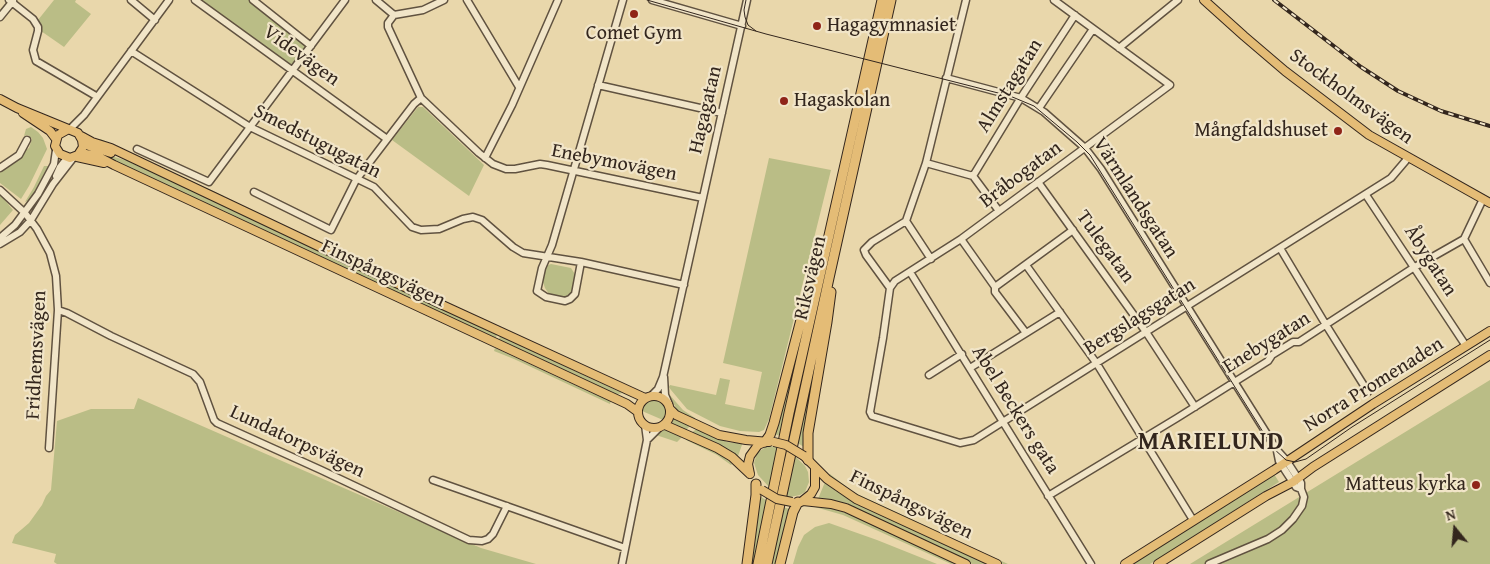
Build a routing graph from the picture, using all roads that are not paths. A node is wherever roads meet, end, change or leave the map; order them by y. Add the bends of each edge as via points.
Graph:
1 (131, 0) edge
2 (169, 0) edge
3 (196, 0) edge
4 (253, 0) edge
5 (346, 0) edge
6 (376, 0) edge
7 (444, 0) edge
8 (467, 0) edge
9 (558, 0) edge
10 (623, 0) edge
11 (652, 0) edge
12 (748, 0) edge
13 (882, 0) edge
14 (891, 0) edge
15 (966, 0) edge
16 (1054, 0) edge
17 (1178, 0) edge
18 (1204, 0) edge
19 (11, 1) edge
20 (394, 15) junction
21 (1075, 15) junction
22 (0, 17) edge
23 (155, 20) junction
24 (742, 26) junction
25 (1093, 29) junction
26 (311, 46) junction
27 (1119, 48) junction
28 (131, 51) junction
29 (292, 69) junction
30 (946, 78) junction
31 (598, 85) junction
32 (519, 87) junction
33 (96, 96) junction
34 (421, 98) junction
35 (1021, 98) junction
36 (0, 99) edge
37 (18, 108) junction
38 (1039, 108) junction
39 (722, 113) junction
40 (84, 115) junction
41 (250, 127) junction
42 (68, 130) junction
43 (81, 138) junction
44 (56, 139) junction
45 (387, 139) junction
46 (27, 140) dead end
47 (1086, 148) junction
48 (137, 149) dead end
49 (56, 150) junction
50 (74, 156) junction
51 (485, 158) junction
52 (1408, 158) junction
53 (926, 164) junction
54 (0, 168) edge
55 (574, 171) junction
56 (973, 176) junction
57 (356, 180) junction
58 (1038, 182) junction
59 (0, 190) edge
60 (254, 192) dead end
61 (1366, 195) junction
62 (703, 198) junction
63 (1486, 201) edge
64 (999, 211) junction
65 (25, 213) junction
66 (32, 220) junction
67 (906, 221) junction
68 (1073, 230) junction
69 (0, 238) edge
70 (961, 239) junction
71 (1464, 239) junction
72 (0, 244) edge
73 (1280, 248) junction
74 (547, 256) junction
75 (824, 258) junction
76 (931, 259) junction
77 (581, 262) junction
78 (832, 264) junction
79 (1026, 265) junction
80 (1413, 268) junction
81 (910, 272) junction
82 (1490, 283) edge
83 (684, 284) junction
84 (995, 287) junction
85 (890, 288) junction
86 (1186, 307) junction
87 (58, 310) junction
88 (1060, 312) junction
89 (1326, 326) junction
90 (1490, 331) edge
91 (1146, 332) junction
92 (1026, 334) junction
93 (1466, 346) junction
94 (962, 354) junction
95 (1490, 355) edge
96 (1096, 364) junction
97 (970, 368) junction
98 (664, 373) junction
99 (929, 375) dead end
100 (1234, 382) junction
101 (1368, 392) dead end
102 (648, 397) junction
103 (670, 407) junction
104 (1195, 407) junction
105 (638, 412) junction
106 (1004, 422) junction
107 (644, 425) junction
108 (662, 426) junction
109 (647, 440) junction
110 (1142, 440) junction
111 (769, 442) junction
112 (50, 448) dead end
113 (806, 458) junction
114 (1284, 462) junction
115 (816, 469) junction
116 (750, 474) junction
117 (1294, 478) junction
118 (433, 480) dead end
119 (759, 487) junction
120 (1048, 496) junction
121 (798, 502) junction
122 (507, 506) junction
123 (1193, 520) junction
124 (625, 548) junction
125 (963, 563) edge
126 (622, 564) edge
127 (746, 564) edge
128 (758, 564) edge
129 (767, 564) edge
130 (780, 564) edge
131 (997, 564) edge
132 (1091, 564) edge
133 (1125, 564) edge
134 (1158, 564) edge
135 (1209, 564) edge

1 - 23 street
2 - 23 street
3 - 29 street, Videvägen
4 - 26 street
5 - 26 street
6 - 20 street
7 - 20 street via 423,10
8 - 32 street
9 - 32 street
10 - 31 street
11 - 24 street
12 - 24 street, Hagagatan
13 - 75 highway, Riksvägen
14 - 78 highway, Riksvägen
15 - 30 street
16 - 21 street
17 - 27 street
18 - 52 main road, Stockholmsvägen via 1329,106
19 - 22 street
19 - 33 street via 38,27 33,50 36,61
20 - 34 street, Enebymovägen via 388,28
21 - 25 street
21 - 35 street, Almstagatan
23 - 28 street
24 - 39 street, Hagagatan
25 - 27 street
25 - 38 street
26 - 29 street
27 - 47 street, Bråbogatan via 1170,85
28 - 33 street
28 - 41 street, Smedstugugatan
29 - 41 street
29 - 45 street, Videvägen
30 - 35 street, Värmlandsgatan
30 - 53 street
31 - 39 street
31 - 55 street
32 - 51 street
33 - 40 street
34 - 45 street
34 - 51 street, Enebymovägen
35 - 38 street, Värmlandsgatan
35 - 56 street, Almstagatan
36 - 37 main road, Finspångsvägen
37 - 42 main road, Finspångsvägen
37 - 44 main road, Finspångsvägen
38 - 47 street, Värmlandsgatan
39 - 62 street, Hagagatan
40 - 42 street
40 - 43 street
41 - 48 street via 209,182
41 - 57 street, Smedstugugatan
42 - 43 main road, Finspångsvägen
42 - 44 main road
43 - 50 main road
43 - 102 main road, Finspångsvägen via 93,148 137,161 436,302
44 - 49 main road
45 - 57 street
46 - 54 street via 19,155
47 - 58 street, Bråbogatan
47 - 86 street, Värmlandsgatan
49 - 50 main road, Finspångsvägen via 60,154
49 - 65 street via 54,164
50 - 66 street via 60,167
50 - 105 main road, Finspångsvägen via 97,156 627,404
51 - 55 street, Enebymovägen via 506,169 540,164
52 - 61 street, Bergslagsgatan via 1391,178
52 - 63 main road, Stockholmsvägen
53 - 56 street
53 - 67 street
55 - 62 street, Enebymovägen
55 - 74 street
56 - 64 street
57 - 60 street via 331,230
57 - 74 street, Smedstugugatan via 374,188 412,227 438,229 473,217 482,220 523,253
58 - 64 street, Bråbogatan
58 - 68 street, Tulegatan
59 - 65 street, Fridhemsvägen
61 - 73 street, Bergslagsgatan
61 - 80 street, Åbygatan
62 - 83 street, Hagagatan
63 - 71 street
64 - 70 street, Bråbogatan
65 - 66 street, Fridhemsvägen
65 - 69 street
66 - 72 street
66 - 87 street, Fridhemsvägen via 50,253 56,276
67 - 76 street
67 - 85 street via 864,250
68 - 79 street
68 - 91 street, Tulegatan
70 - 76 street, Bråbogatan
70 - 84 street
71 - 80 street, Enebygatan
71 - 82 street
73 - 86 street, Bergslagsgatan
73 - 89 street
74 - 77 street, Smedstugugatan
74 - 77 street via 537,291 546,297 570,299
75 - 111 highway via 802,316
75 - 128 highway, Riksvägen
76 - 81 street, Bråbogatan
77 - 83 street, Smedstugugatan
78 - 113 highway via 827,322
78 - 129 highway, Riksvägen
79 - 84 street
79 - 88 street
80 - 89 street, Enebygatan
80 - 93 street, Åbygatan
81 - 85 street, Bråbogatan
81 - 94 street, Abel Beckers gata
83 - 98 street, Hagagatan
84 - 92 street via 995,292
85 - 106 street, Bergslagsgatan via 870,412 872,416 960,443 974,440
86 - 91 street, Bergslagsgatan
86 - 100 street, Värmlandsgatan
87 - 112 street, Fridhemsvägen
87 - 122 street, Lundatorpsvägen via 193,374 200,382 217,424 469,540 488,539
88 - 92 street
88 - 96 street
89 - 100 street, Enebygatan via 1299,342 1293,342
89 - 101 street
90 - 93 main road, Norra Promenaden
91 - 96 street, Bergslagsgatan
91 - 104 street, Tulegatan
92 - 97 street
93 - 114 main road, Norra Promenaden
94 - 97 street, Abel Beckers gata
94 - 99 street
95 - 117 main road, Norra Promenaden
96 - 106 street, Bergslagsgatan
96 - 110 street
97 - 106 street, Abel Beckers gata
98 - 102 street, Hagagatan via 658,389
98 - 103 street, Hagagatan via 665,395
100 - 104 street, Enebygatan
100 - 114 street, Värmlandsgatan
102 - 103 main road via 663,397
102 - 105 main road via 642,401
103 - 108 main road via 671,415
103 - 111 main road via 676,415 719,435
104 - 110 street, Enebygatan
105 - 107 main road
106 - 120 street, Abel Beckers gata
107 - 108 main road via 649,428
107 - 109 street
108 - 109 street
108 - 116 main road via 717,448
109 - 124 street
110 - 120 street, Enebygatan
110 - 123 street
111 - 113 main road, bridge via 786,445
111 - 116 main road via 754,449 748,464
113 - 115 main road
114 - 117 street, Värmlandsgatan
114 - 123 main road, Norra Promenaden
115 - 121 main road via 816,487
115 - 131 main road, Finspångsvägen via 856,499
116 - 119 main road
117 - 134 main road, Norra Promenaden
117 - 135 street, Värmlandsgatan via 1304,497 1293,519 1268,539
118 - 122 street
119 - 121 main road, bridge via 777,499
119 - 127 highway
120 - 132 street, Abel Beckers gata
121 - 125 main road, Finspångsvägen via 846,508
121 - 130 highway
122 - 124 street
123 - 133 main road, Norra Promenaden
124 - 126 street

